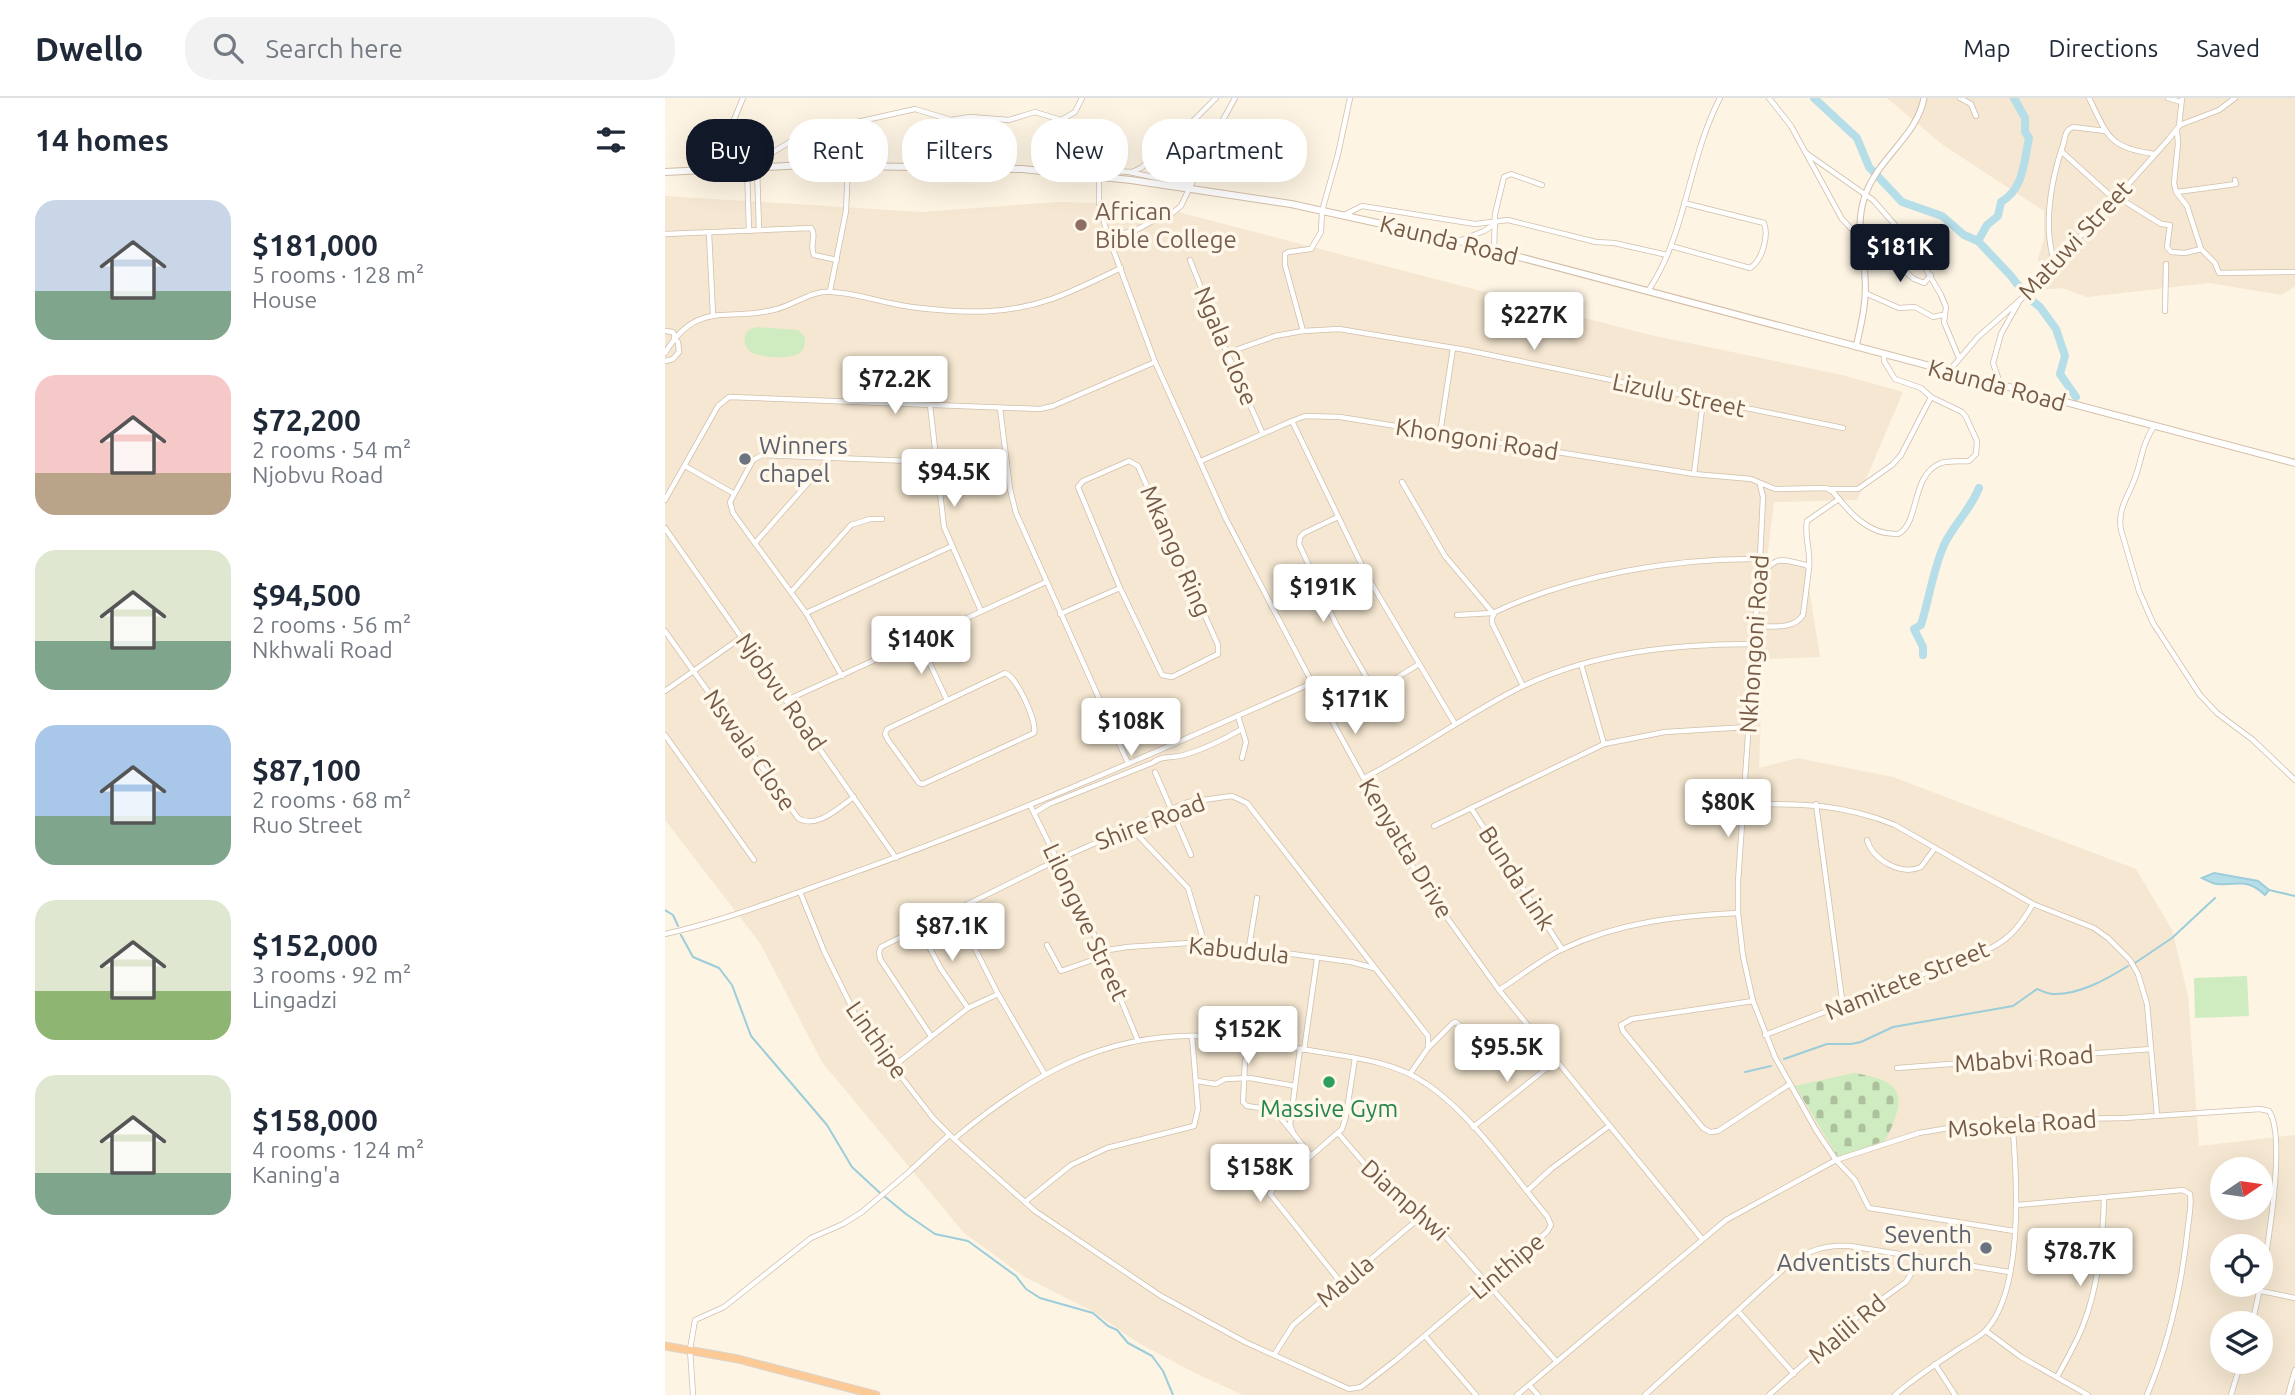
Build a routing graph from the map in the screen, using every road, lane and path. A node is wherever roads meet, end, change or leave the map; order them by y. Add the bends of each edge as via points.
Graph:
1 (743, 98) edge
2 (1082, 98) edge
3 (1216, 98) edge
4 (1235, 98) edge
5 (1350, 98) edge
6 (1720, 98) edge
7 (1769, 98) edge
8 (1924, 98) edge
9 (1960, 98) edge
10 (2089, 98) edge
11 (2168, 98) edge
12 (2235, 98) edge
13 (2182, 100) edge
14 (1976, 116) dead end
15 (734, 119) edge
16 (1056, 119) edge
17 (1061, 119) edge
18 (2178, 128) junction
19 (2105, 131) junction
20 (2061, 151) junction
21 (774, 152) edge
22 (1806, 153) junction
23 (2156, 154) junction
24 (888, 166) edge
25 (686, 171) edge
26 (1031, 171) edge
27 (665, 172) edge
28 (1128, 172) joint
29 (1128, 180) edge
30 (2235, 180) dead end
31 (747, 182) edge
32 (758, 182) edge
33 (847, 182) edge
34 (1099, 182) edge
35 (1542, 184) dead end
36 (1191, 187) junction
37 (2176, 192) junction
38 (1865, 195) junction
39 (2115, 197) junction
40 (1684, 203) junction
41 (1322, 211) junction
42 (1344, 215) junction
43 (1496, 223) junction
44 (759, 230) junction
45 (749, 231) junction
46 (709, 233) junction
47 (1107, 233) junction
48 (665, 234) edge
49 (1859, 237) junction
50 (1459, 241) junction
51 (1671, 246) junction
52 (1860, 248) junction
53 (2201, 249) junction
54 (1494, 251) junction
55 (1667, 256) junction
56 (837, 260) junction
57 (1190, 260) dead end
58 (2054, 261) junction
59 (2167, 264) dead end
60 (1121, 268) junction
61 (2295, 272) edge
62 (1931, 275) junction
63 (830, 291) junction
64 (1647, 292) junction
65 (1865, 293) junction
66 (2021, 299) junction
67 (2165, 311) dead end
68 (713, 315) junction
69 (1943, 315) junction
70 (665, 331) edge
71 (1303, 331) junction
72 (675, 337) junction
73 (1453, 348) junction
74 (1856, 348) junction
75 (665, 353) edge
76 (1227, 353) junction
77 (1884, 355) junction
78 (1959, 358) junction
79 (665, 361) edge
80 (1155, 362) junction
81 (1948, 371) junction
82 (2001, 386) junction
83 (1931, 397) junction
84 (1703, 401) junction
85 (930, 405) junction
86 (1000, 408) junction
87 (1291, 421) junction
88 (2154, 426) junction
89 (1843, 428) dead end
90 (1262, 432) junction
91 (1440, 433) junction
92 (830, 458) junction
93 (1201, 461) junction
94 (935, 462) junction
95 (2295, 463) edge
96 (685, 466) junction
97 (1694, 474) junction
98 (1402, 482) dead end
99 (1760, 484) junction
100 (1826, 488) junction
101 (733, 494) junction
102 (1839, 499) junction
103 (665, 500) edge
104 (1338, 517) junction
105 (882, 519) dead end
106 (665, 528) edge
107 (755, 543) junction
108 (952, 546) junction
109 (1760, 559) junction
110 (1809, 568) junction
111 (1759, 576) junction
112 (1046, 582) junction
113 (1120, 588) junction
114 (792, 591) junction
115 (981, 611) junction
116 (806, 613) junction
117 (1493, 613) junction
118 (1060, 614) junction
119 (1457, 615) dead end
120 (1755, 626) junction
121 (665, 631) edge
122 (742, 637) junction
123 (919, 641) junction
124 (1754, 644) junction
125 (1419, 664) junction
126 (1581, 664) junction
127 (694, 671) junction
128 (842, 676) junction
129 (1313, 683) junction
130 (1523, 686) junction
131 (665, 691) edge
132 (787, 700) junction
133 (947, 700) junction
134 (1238, 716) junction
135 (1455, 724) junction
136 (1749, 727) junction
137 (1242, 729) junction
138 (665, 735) edge
139 (1604, 744) junction
140 (1243, 758) dead end
141 (1128, 763) junction
142 (1155, 772) dead end
143 (1364, 778) junction
144 (2295, 780) edge
145 (853, 797) junction
146 (1744, 804) junction
147 (1816, 804) junction
148 (1030, 805) junction
149 (1471, 808) junction
150 (1171, 809) junction
151 (1034, 813) junction
152 (1434, 826) dead end
153 (1130, 827) junction
154 (1867, 840) dead end
155 (1935, 848) junction
156 (1191, 855) dead end
157 (896, 858) junction
158 (754, 860) dead end
159 (1057, 860) junction
160 (800, 892) junction
161 (1257, 898) dead end
162 (2033, 904) junction
163 (956, 911) junction
164 (1738, 913) junction
165 (919, 928) junction
166 (665, 934) edge
167 (1203, 942) junction
168 (1047, 945) dead end
169 (1249, 947) junction
170 (1562, 949) junction
171 (1103, 954) junction
172 (1317, 959) junction
173 (1375, 969) junction
174 (1499, 990) junction
175 (997, 994) junction
176 (1753, 1002) junction
177 (968, 1007) junction
178 (1843, 1007) junction
179 (1461, 1026) dead end
180 (1765, 1035) junction
181 (931, 1036) junction
182 (1192, 1036) junction
183 (1138, 1041) junction
184 (1252, 1042) junction
185 (1428, 1048) junction
186 (1302, 1049) junction
187 (2151, 1049) junction
188 (1355, 1058) junction
189 (1556, 1061) junction
190 (894, 1066) junction
191 (1897, 1068) dead end
192 (1044, 1073) junction
193 (1410, 1074) junction
194 (1243, 1079) junction
195 (1197, 1081) junction
196 (1790, 1084) junction
197 (1296, 1086) junction
198 (2157, 1115) junction
199 (2013, 1120) junction
200 (1609, 1126) junction
201 (1473, 1127) junction
202 (1293, 1133) junction
203 (1338, 1133) junction
204 (951, 1137) junction
205 (1311, 1156) junction
206 (1836, 1160) junction
207 (1527, 1191) junction
208 (2104, 1198) junction
209 (1025, 1202) junction
210 (2018, 1205) junction
211 (1424, 1214) junction
212 (2014, 1231) junction
213 (2270, 1234) edge
214 (1702, 1239) junction
215 (1915, 1257) junction
216 (2009, 1272) junction
217 (1487, 1282) junction
218 (1342, 1284) junction
219 (2273, 1293) edge
220 (2295, 1298) edge
221 (1738, 1311) junction
222 (1986, 1331) junction
223 (1425, 1336) junction
224 (665, 1346) edge
225 (691, 1349) junction
226 (1274, 1355) junction
227 (1557, 1362) junction
228 (1935, 1364) junction
229 (2295, 1370) edge
230 (1794, 1374) junction
231 (2237, 1374) edge
232 (2057, 1377) junction
233 (1529, 1385) junction
234 (693, 1395) edge
235 (876, 1395) edge
236 (1476, 1395) edge
237 (1517, 1395) edge
238 (1538, 1395) edge
239 (1644, 1395) edge
240 (1769, 1395) edge
241 (1895, 1395) edge
242 (1955, 1395) edge
243 (2088, 1395) edge
244 (2147, 1395) edge
245 (2231, 1395) edge
246 (2288, 1395) edge

1 - 15 street
2 - 17 street via 1075,113
3 - 28 street via 1151,160
4 - 36 street
5 - 41 street
6 - 40 street
7 - 22 street
8 - 38 street via 1917,122
9 - 14 street via 1971,104
10 - 19 street
11 - 13 street
12 - 18 street
13 - 18 street
16 - 21 street via 1035,112 1009,120 970,117 951,121 915,110 882,115 825,136 793,140
18 - 23 street, Matuwi Street
18 - 37 street
19 - 20 street via 2070,128
19 - 23 street via 2127,149
20 - 39 street
20 - 58 street via 2052,189
22 - 38 street
22 - 49 street via 1842,219
23 - 39 street, Matuwi Street
24 - 26 main road, Kaunda Road
25 - 27 main road, Kaunda Road
28 - 36 street
29 - 36 main road, Kaunda Road
30 - 37 street via 2236,184
31 - 45 street
32 - 44 street
33 - 56 street
34 - 47 street, Kenyatta Drive via 1098,204
35 - 43 street via 1505,175
36 - 41 main road, Kaunda Road
36 - 47 street via 1170,215 1126,233
37 - 53 street via 2187,206
38 - 49 street
38 - 62 street via 1910,242
39 - 53 street via 2170,225 2167,247 2171,253
39 - 58 street, Matuwi Street
40 - 51 street
40 - 51 street via 1764,223 1759,261 1750,268
41 - 42 main road, Kaunda Road
41 - 71 street via 1317,241 1308,250 1286,253 1285,265
42 - 43 street via 1362,206
42 - 50 main road, Kaunda Road
43 - 50 street
43 - 54 street
43 - 55 street via 1512,221
44 - 45 street
44 - 56 street via 811,228 814,255
45 - 46 street
46 - 48 street
46 - 68 street
47 - 60 street, Kenyatta Drive
49 - 52 street
50 - 54 main road, Kaunda Road
51 - 55 street
52 - 62 street via 1884,253 1924,284
52 - 65 street
53 - 61 street via 2219,272
54 - 64 main road, Kaunda Road
55 - 64 street
56 - 63 street
57 - 76 street, Ngala Close
58 - 66 street, Matuwi Street
59 - 67 street
60 - 63 street via 1055,299 991,311 892,304
60 - 80 street, Kenyatta Drive
62 - 69 street via 1945,304
63 - 68 street via 766,312
64 - 74 main road, Kaunda Road
65 - 69 street via 1899,307 1919,308 1933,317
65 - 74 street
66 - 78 street, Matuwi Street
66 - 82 street via 2001,334 1993,363
68 - 72 street
69 - 78 street
70 - 72 street
71 - 73 street, Lizulu Street via 1339,329
71 - 76 street, Lizulu Street
72 - 75 street
72 - 79 street via 679,352
73 - 84 street, Lizulu Street
73 - 91 street
74 - 77 main road, Kaunda Road
76 - 90 street, Ngala Close
77 - 81 main road, Kaunda Road
77 - 83 street via 1893,378 1921,388
78 - 81 street, Matuwi Street
80 - 86 street via 1053,406
80 - 93 street, Kenyatta Drive
81 - 82 main road, Kaunda Road
82 - 88 main road, Kaunda Road
83 - 100 street, Khongoni Road via 1892,466 1858,489
83 - 102 street via 1966,417 1977,441 1973,458 1930,470 1906,527 1898,534 1866,526
84 - 89 street, Lizulu Street
84 - 97 street
85 - 86 street
85 - 94 street
85 - 96 street via 729,397 718,406
86 - 112 street via 1013,502
87 - 90 street, Khongoni Road
87 - 91 street, Khongoni Road via 1333,416
87 - 104 street
88 - 95 main road, Kaunda Road
88 - 144 street via 2123,500 2120,520 2142,597 2157,629 2205,701
90 - 93 street, Khongoni Road
91 - 97 street, Khongoni Road
92 - 94 street
92 - 101 street via 760,455
92 - 107 street
93 - 129 street, Kenyatta Drive via 1236,540
94 - 108 street via 944,527
96 - 101 street
96 - 103 street
97 - 99 street, Khongoni Road via 1751,479
98 - 117 street via 1445,556
99 - 100 street, Khongoni Road via 1775,489
99 - 109 street, Nkhongoni Road
100 - 102 street
101 - 107 street via 731,511
102 - 110 street via 1807,522
104 - 125 street
104 - 125 street via 1304,533 1299,542 1349,646 1376,687
105 - 114 street via 851,525
106 - 122 street, Njobvu Road
107 - 114 street
108 - 115 street
108 - 116 street
109 - 111 street, Nkhongoni Road
109 - 117 street via 1694,561 1622,571
110 - 111 street via 1779,559
110 - 120 street via 1799,621
111 - 120 street, Nkhongoni Road
112 - 115 street
112 - 118 street
113 - 113 street, Mkango Ring via 1162,675 1172,677 1218,654 1143,476 1129,461 1078,487
113 - 118 street
114 - 116 street
115 - 123 street
116 - 128 street
117 - 119 street
117 - 130 street via 1492,623
118 - 141 street
120 - 124 street, Nkhongoni Road
121 - 127 street, Nswala Close
122 - 127 street
122 - 132 street, Njobvu Road
123 - 128 street
123 - 133 street
124 - 126 street via 1676,645
124 - 136 street, Nkhongoni Road
125 - 135 street
126 - 130 street
126 - 139 street
127 - 131 street
127 - 145 street, Nswala Close via 798,818 807,822 821,819
128 - 132 street
129 - 134 street
129 - 143 street, Kenyatta Drive
130 - 135 street
132 - 145 street, Njobvu Road
133 - 133 street via 886,731 921,784 1029,737 1035,730 1008,673
134 - 137 street
134 - 141 street
135 - 143 street
136 - 139 street via 1673,731
136 - 146 street, Nkhongoni Road
137 - 140 street
137 - 151 street via 1181,756 1161,757
138 - 158 street
139 - 149 street
141 - 148 street
142 - 150 street
143 - 174 street, Kenyatta Drive via 1422,882
145 - 157 street, Njobvu Road
146 - 147 street
146 - 164 street, Nkhongoni Road
147 - 155 street via 1877,818
147 - 178 street
148 - 151 street, Lilongwe Street
148 - 157 street
149 - 152 street
149 - 170 street, Bunda Link
150 - 153 street, Shire Road
150 - 156 street
150 - 173 street, Shire Road via 1209,798 1237,796 1247,803
151 - 159 street, Lilongwe Street
153 - 159 street, Shire Road
153 - 167 street via 1188,888
154 - 155 street via 1872,853 1907,870 1921,867
155 - 162 street
157 - 160 street
159 - 163 street, Shire Road
159 - 171 street, Lilongwe Street
160 - 166 street
160 - 190 street, Linthipe via 859,1022
161 - 169 street
162 - 178 street, Namitete Street via 2024,921 2000,943
162 - 187 street via 2094,928 2130,960 2145,996
163 - 165 street, Shire Road
163 - 175 street
164 - 170 street via 1654,920
164 - 176 street, Nkhongoni Road
165 - 177 street
165 - 181 street, Shire Road via 881,947 879,956
167 - 169 street, Kabudula
167 - 171 street, Kabudula via 1127,947
168 - 171 street, Kabudula via 1061,971
169 - 172 street, Kabudula
170 - 174 street
171 - 183 street, Lilongwe Street
172 - 173 street, Kabudula
172 - 186 street
173 - 185 street, Shire Road via 1428,1036
174 - 189 street, Kenyatta Drive
175 - 177 street
175 - 192 street
176 - 180 street, Nkhongoni Road
176 - 196 street via 1632,1019 1621,1025 1710,1132
177 - 181 street
178 - 180 street, Namitete Street
179 - 185 street via 1453,1023
180 - 196 street, Nkhongoni Road
181 - 190 street
182 - 183 street, Linthipe
182 - 184 street, Linthipe
182 - 195 street
183 - 192 street, Linthipe
184 - 186 street, Linthipe
184 - 194 street
185 - 193 street
186 - 188 street, Linthipe
186 - 197 street
187 - 191 street, Mbabvi Road
187 - 198 street
188 - 193 street, Linthipe
188 - 203 street via 1346,1116
189 - 200 street, Kenyatta Drive
189 - 201 street
190 - 204 street, Linthipe
192 - 204 street, Linthipe
193 - 201 street, Linthipe via 1435,1090
194 - 195 street via 1216,1084
194 - 197 street
194 - 202 street via 1244,1104 1273,1110
195 - 209 street via 1194,1126 1107,1148 1071,1165
196 - 206 street, Nkhongoni Road
197 - 202 street via 1290,1124
198 - 199 street, Msokela Road
198 - 213 street, Msokela Road via 2269,1111 2273,1116 2274,1182
199 - 206 street, Msokela Road via 1919,1133
199 - 210 street
200 - 207 street
200 - 214 street, Kenyatta Drive
201 - 207 street, Linthipe
202 - 205 street
203 - 205 street
203 - 211 street, Diamphwi via 1383,1185
204 - 209 street, Linthipe
204 - 225 street via 862,1212 806,1241 725,1307 695,1320
205 - 218 street via 1270,1195
206 - 212 street, Nkhongoni Road via 1855,1180 1869,1208
206 - 214 street, Msokela Road via 1726,1220
207 - 217 street, Linthipe via 1550,1219 1549,1229
208 - 210 street
208 - 232 street via 2089,1305
208 - 244 street via 2183,1190 2191,1199 2182,1269
209 - 226 street, Linthipe via 1161,1296
210 - 212 street
211 - 217 street, Diamphwi
211 - 218 street, Maula
212 - 216 street
214 - 227 street, Msokela Road
215 - 216 street
215 - 221 street via 1850,1245 1819,1248 1788,1265
215 - 230 street, Malili Rd via 1906,1282 1857,1317
216 - 222 street via 2003,1300
217 - 223 street, Linthipe
217 - 227 street, Diamphwi
218 - 226 street, Maula via 1288,1330
219 - 220 street
221 - 230 street
221 - 239 street
222 - 228 street
222 - 232 street
223 - 226 street, Linthipe via 1353,1390
223 - 236 street
224 - 225 highway
225 - 234 street
225 - 235 highway
227 - 233 street, Msokela Road
228 - 241 street
228 - 242 street
229 - 246 street
230 - 240 street, Malili Rd
231 - 245 street
232 - 243 street
233 - 237 street, Msokela Road
233 - 238 street

